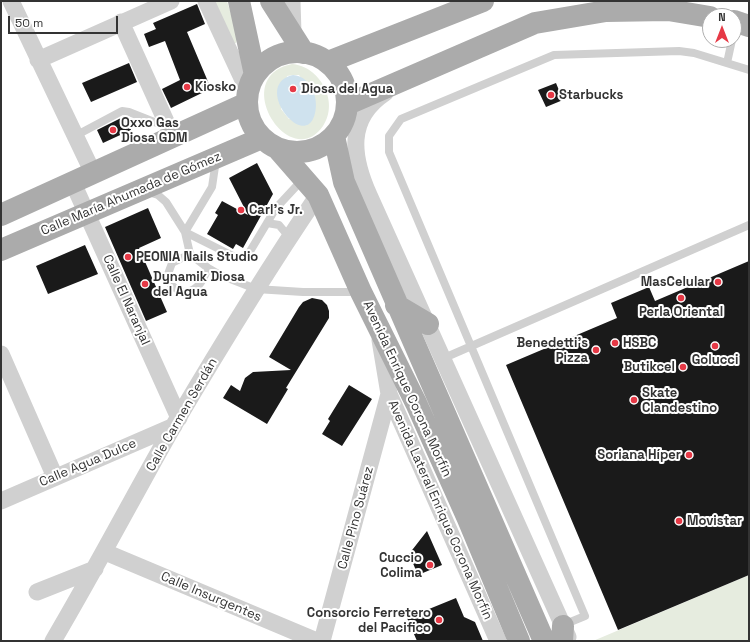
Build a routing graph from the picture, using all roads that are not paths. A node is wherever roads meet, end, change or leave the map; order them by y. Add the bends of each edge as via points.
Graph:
1 (11, 1) edge
2 (171, 1) edge
3 (206, 1) edge
4 (239, 1) edge
5 (271, 1) edge
6 (292, 1) edge
7 (483, 1) edge
8 (702, 16) edge
9 (121, 22) junction
10 (293, 33) junction
11 (731, 48) edge
12 (304, 53) junction
13 (38, 60) junction
14 (328, 62) junction
15 (727, 63) junction
16 (749, 70) edge
17 (410, 76) junction
18 (250, 90) junction
19 (348, 104) junction
20 (171, 132) junction
21 (75, 136) junction
22 (334, 136) junction
23 (270, 143) junction
24 (216, 157) junction
25 (93, 173) junction
26 (304, 178) junction
27 (344, 182) junction
28 (73, 183) junction
29 (141, 190) junction
30 (318, 195) junction
31 (369, 195) junction
32 (87, 214) junction
33 (1, 215) edge
34 (267, 223) junction
35 (749, 225) edge
36 (185, 232) junction
37 (290, 237) junction
38 (1, 250) edge
39 (190, 254) junction
40 (208, 268) junction
41 (256, 289) junction
42 (361, 292) junction
43 (396, 305) junction
44 (428, 324) junction
45 (379, 330) junction
46 (472, 347) junction
47 (1, 354) edge
48 (444, 358) junction
49 (389, 394) junction
50 (176, 422) junction
51 (55, 477) junction
52 (1, 500) edge
53 (105, 552) junction
54 (95, 569) junction
55 (37, 592) dead end
56 (565, 636) edge
57 (53, 641) edge
58 (318, 641) edge
59 (322, 641) edge
60 (498, 641) edge
61 (519, 641) edge
62 (544, 641) edge

1 - 13 street
2 - 9 street
3 - 18 street, Avenida Enrique Corona Morfín
4 - 18 main road, Avenida Enrique Corona Morfín
5 - 10 main road
6 - 10 street
7 - 14 main road
8 - 17 main road via 668,10 606,11 535,23
9 - 13 street
9 - 20 street
10 - 12 main road
11 - 15 lane
12 - 14 main road
12 - 18 main road via 276,57 264,65
13 - 21 street
14 - 19 main road via 339,74 346,88
15 - 16 lane
15 - 46 lane via 679,51 554,55 401,119 389,136 389,152
17 - 19 main road
17 - 31 street via 369,105 361,119 356,154 358,167
18 - 20 main road
18 - 23 main road, Avenida Enrique Corona Morfín via 249,115 254,127
19 - 22 main road via 341,127
20 - 21 lane via 122,111
20 - 25 main road
21 - 25 street
22 - 23 main road via 322,146 308,151 292,152
22 - 27 main road, Avenida Enrique Corona Morfín
23 - 24 main road, Calle María Ahumada de Gómez
23 - 26 main road, Avenida Enrique Corona Morfín
24 - 29 main road, Calle María Ahumada de Gómez
24 - 36 lane via 212,187
25 - 28 main road
26 - 30 main road, Avenida Enrique Corona Morfín
26 - 34 lane via 276,208
27 - 31 street
27 - 43 main road, Avenida Enrique Corona Morfín
28 - 32 street, Calle El Naranjal
28 - 33 main road
29 - 32 main road, Calle María Ahumada de Gómez
29 - 36 lane via 158,195 166,202
30 - 37 street, Calle Carmen Serdán
30 - 42 main road, Avenida Enrique Corona Morfín
31 - 44 street
32 - 38 main road, Calle María Ahumada de Gómez
32 - 50 street, Calle El Naranjal
34 - 36 lane via 244,257 235,257
34 - 37 lane via 278,224
35 - 46 lane
36 - 39 lane
37 - 41 street, Calle Carmen Serdán
39 - 40 lane
39 - 40 lane via 178,258 169,268 168,280 175,289 180,292 192,291 204,280
40 - 41 lane
41 - 42 lane
41 - 50 street, Calle Carmen Serdán
42 - 45 main road, Avenida Enrique Corona Morfín
43 - 44 main road
43 - 62 main road, Avenida Enrique Corona Morfín
44 - 48 street
45 - 49 street, Avenida Lateral Enrique Corona Morfín
45 - 61 main road, Avenida Enrique Corona Morfín via 416,403
46 - 48 lane
46 - 56 lane via 585,616
47 - 51 street
48 - 56 street
49 - 59 street, Calle Pino Suárez
49 - 60 street, Avenida Lateral Enrique Corona Morfín
50 - 51 street, Calle Agua Dulce
50 - 53 street, Calle Carmen Serdán
51 - 52 street, Calle Agua Dulce
53 - 54 street, Calle Carmen Serdán
53 - 58 street, Calle Insurgentes
54 - 55 street
54 - 57 street, Calle Carmen Serdán

